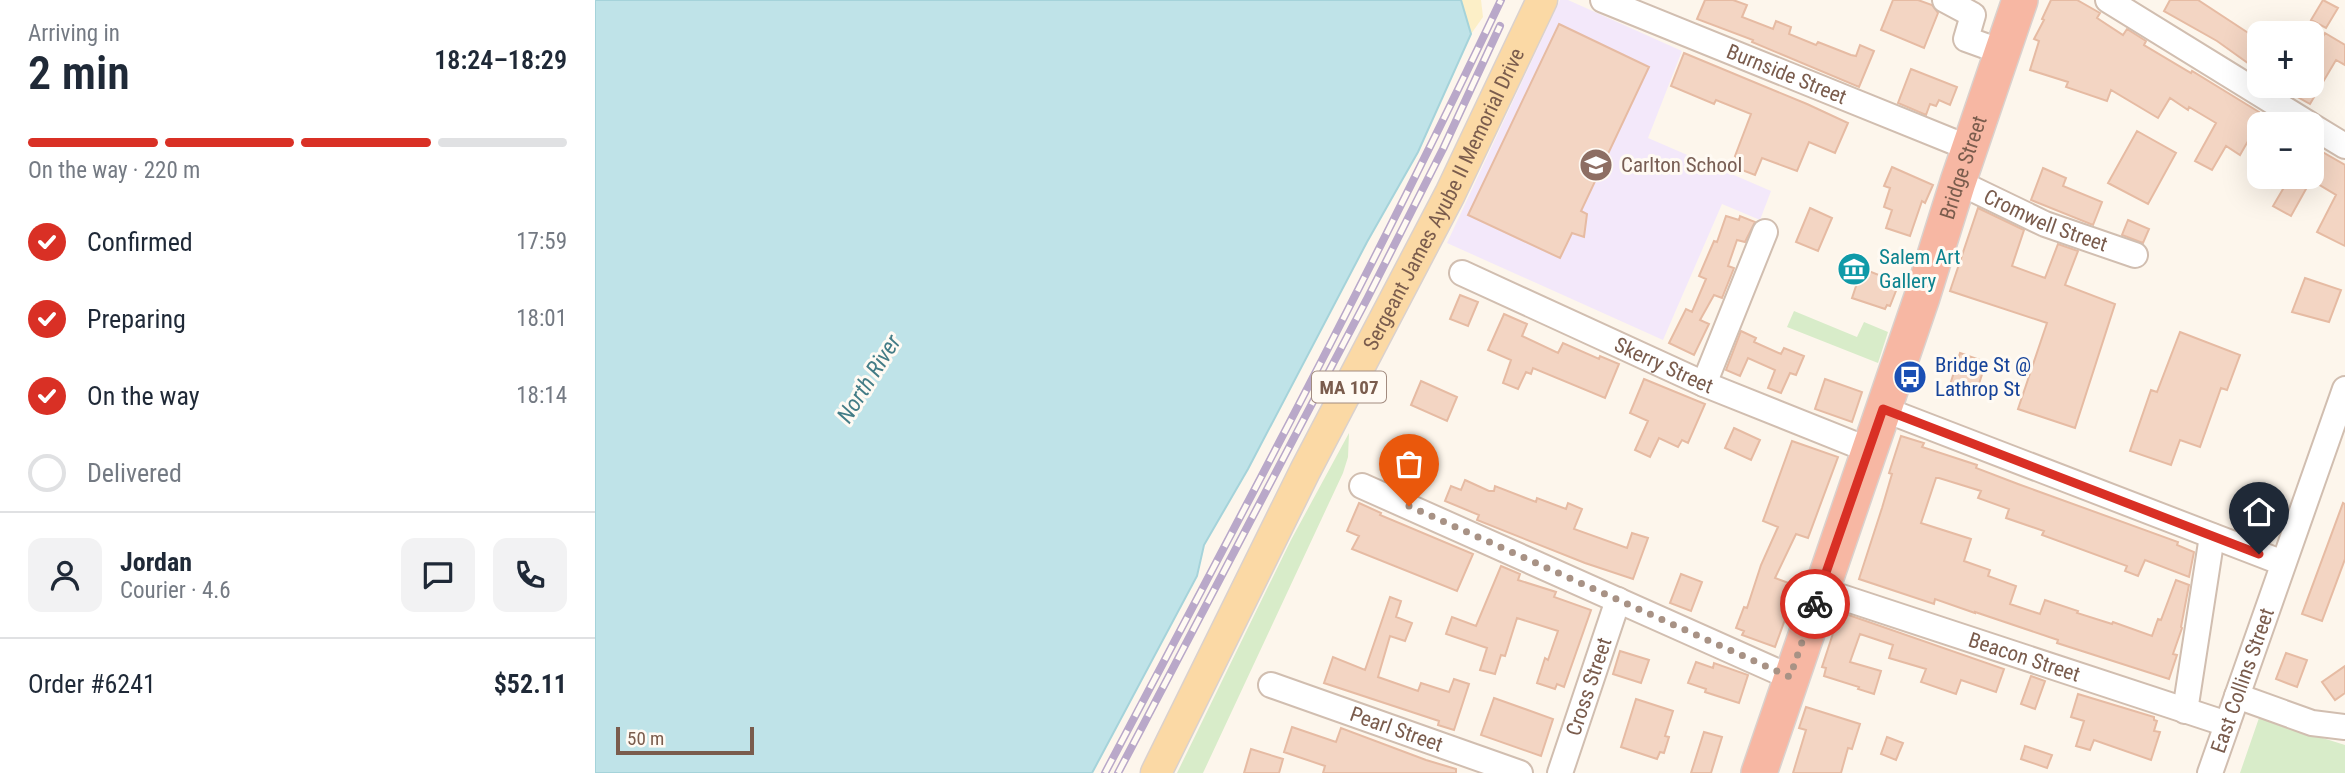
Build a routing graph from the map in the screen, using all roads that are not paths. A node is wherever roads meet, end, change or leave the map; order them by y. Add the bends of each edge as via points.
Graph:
1 (1542, 0) edge
2 (1604, 0) edge
3 (1945, 0) edge
4 (2020, 0) edge
5 (2108, 0) edge
6 (2002, 52) junction
7 (2290, 112) edge
8 (2324, 133) edge
9 (2345, 146) edge
10 (1969, 148) junction
11 (1958, 182) junction
12 (1765, 232) dead end
13 (2135, 255) dead end
14 (1462, 273) dead end
15 (1704, 384) junction
16 (2345, 389) edge
17 (1883, 409) junction
18 (1868, 450) junction
19 (1362, 485) dead end
20 (2212, 536) junction
21 (2283, 563) junction
22 (1820, 590) junction
23 (1618, 600) junction
24 (1790, 677) junction
25 (1272, 685) dead end
26 (2237, 696) junction
27 (2185, 710) junction
28 (2227, 724) junction
29 (2345, 727) edge
30 (1156, 773) edge
31 (1520, 773) edge
32 (1560, 773) edge
33 (1759, 773) edge
34 (2210, 773) edge

1 - 30 main road, Sergeant James Ayube II Memorial Drive / MA 107 via 1456,183 1305,471
2 - 10 street, Burnside Street
3 - 6 street via 1973,15 1966,40
4 - 6 highway, Bridge Street
5 - 7 street
6 - 10 highway, Bridge Street
8 - 9 street
10 - 11 highway, Bridge Street
11 - 13 street, Cromwell Street via 2045,224
11 - 17 highway, Bridge Street
12 - 15 street
14 - 15 street, Skerry Street
15 - 18 street, Skerry Street
16 - 21 street, East Collins Street
17 - 18 highway, Bridge Street
17 - 20 street
18 - 22 highway, Bridge Street
19 - 23 street
20 - 21 street
20 - 27 street
21 - 26 street, East Collins Street
22 - 24 highway, Bridge Street
22 - 27 street, Beacon Street
23 - 24 street
23 - 32 street, Cross Street
24 - 33 highway, Bridge Street
25 - 31 street, Pearl Street
26 - 28 street, East Collins Street
26 - 29 street via 2312,723
27 - 28 street, Beacon Street
28 - 34 street, East Collins Street

